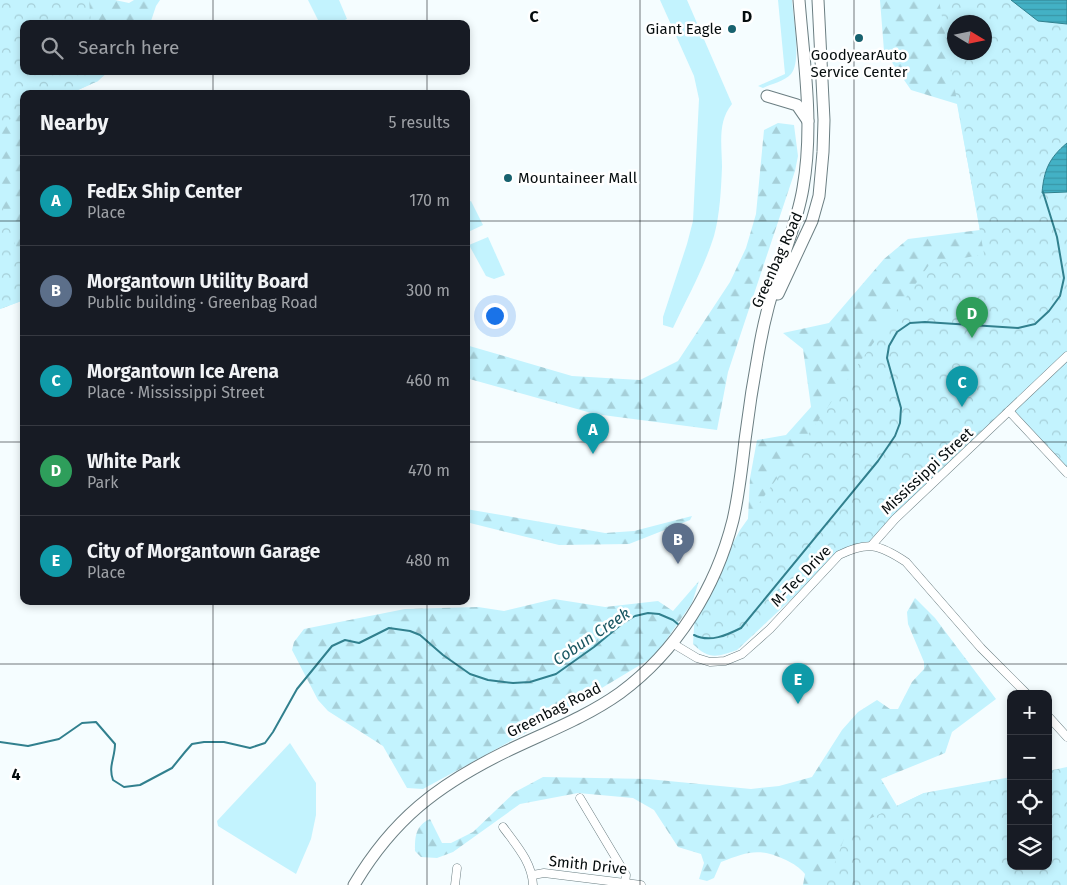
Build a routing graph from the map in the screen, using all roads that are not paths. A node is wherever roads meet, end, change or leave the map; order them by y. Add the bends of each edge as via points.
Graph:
1 (799, 0) edge
2 (818, 0) edge
3 (767, 96) dead end
4 (809, 122) junction
5 (765, 323) junction
6 (1067, 356) edge
7 (1009, 411) junction
8 (1067, 473) edge
9 (872, 545) junction
10 (672, 643) junction
11 (1023, 690) edge
12 (1052, 720) edge
13 (1067, 737) edge
14 (580, 798) dead end
15 (503, 827) dead end
16 (457, 868) dead end
17 (533, 875) junction
18 (625, 883) junction
19 (354, 885) edge
20 (455, 885) edge
21 (533, 885) edge
22 (641, 885) edge

1 - 4 main road, Greenbag Road
2 - 5 main road, Greenbag Road via 824,120 819,196 812,221
3 - 4 main road via 797,105
4 - 5 main road, Greenbag Road via 797,218
5 - 10 main road, Greenbag Road via 728,538 709,587
6 - 7 street, Mississippi Street
7 - 8 street
7 - 9 street, Mississippi Street
9 - 10 street, M-Tec Drive via 839,555 770,629 735,658 710,662
9 - 11 street via 906,562 981,648
10 - 19 main road, Greenbag Road via 641,675 598,707 437,790 394,829
12 - 13 street
14 - 18 street via 626,875
15 - 17 street
16 - 20 street
17 - 18 street, Smith Drive via 544,873
17 - 21 street
18 - 22 street, Smith Drive

